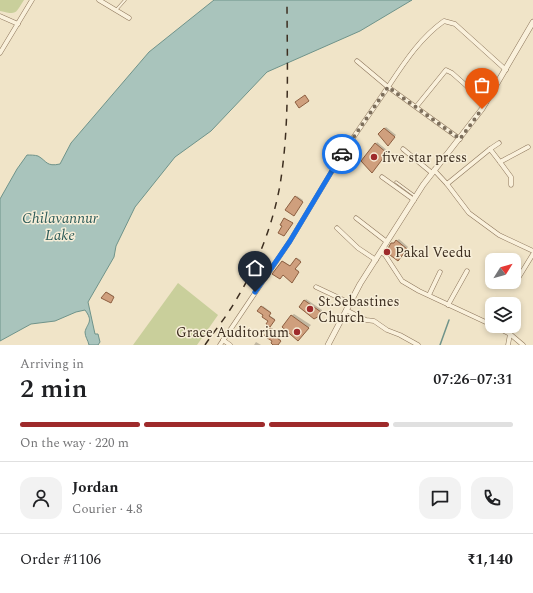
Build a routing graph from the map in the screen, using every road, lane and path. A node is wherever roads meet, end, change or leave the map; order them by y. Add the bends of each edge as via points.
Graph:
1 (32, 0) edge
2 (100, 0) edge
3 (125, 0) edge
4 (116, 10) junction
5 (0, 16) edge
6 (129, 18) dead end
7 (533, 22) edge
8 (18, 24) junction
9 (0, 53) edge
10 (357, 61) dead end
11 (506, 70) junction
12 (388, 87) junction
13 (486, 104) junction
14 (416, 107) junction
15 (460, 139) junction
16 (499, 142) dead end
17 (528, 146) dead end
18 (403, 149) dead end
19 (490, 149) junction
20 (500, 162) junction
21 (433, 172) junction
22 (382, 177) dead end
23 (396, 182) dead end
24 (447, 184) junction
25 (511, 185) dead end
26 (415, 198) junction
27 (356, 218) dead end
28 (337, 228) dead end
29 (387, 242) junction
30 (533, 251) edge
31 (381, 252) junction
32 (533, 254) edge
33 (376, 260) junction
34 (467, 271) dead end
35 (440, 272) dead end
36 (521, 274) edge
37 (316, 287) dead end
38 (429, 295) junction
39 (350, 303) junction
40 (448, 304) junction
41 (346, 310) junction
42 (485, 322) edge
43 (510, 334) joint
44 (223, 340) junction
45 (220, 345) edge
46 (230, 345) edge
47 (328, 345) edge
48 (418, 345) edge
49 (508, 345) edge
50 (523, 345) edge

1 - 8 street
2 - 4 street
3 - 4 lane
4 - 6 street
5 - 8 street
7 - 11 street
8 - 9 street
10 - 12 street
11 - 12 street via 455,24 444,21 412,52
11 - 13 street
12 - 14 street
12 - 44 street via 344,151 290,241
13 - 14 street via 446,70
13 - 15 street
14 - 15 street
15 - 21 street
16 - 19 street
17 - 20 street
18 - 21 street
19 - 20 street
19 - 24 street
20 - 25 street via 511,177
21 - 24 street
21 - 26 street
22 - 26 street
23 - 26 lane
24 - 30 street via 469,213 499,235
26 - 29 street
27 - 29 street
28 - 33 street
29 - 31 street
31 - 33 street
31 - 38 street via 402,281
32 - 36 street
33 - 39 street
34 - 40 street
35 - 38 street
37 - 39 street
38 - 40 street
39 - 41 street
40 - 42 street
41 - 47 street
41 - 48 street via 374,321
43 - 49 street
43 - 50 street
44 - 45 street
44 - 46 street

